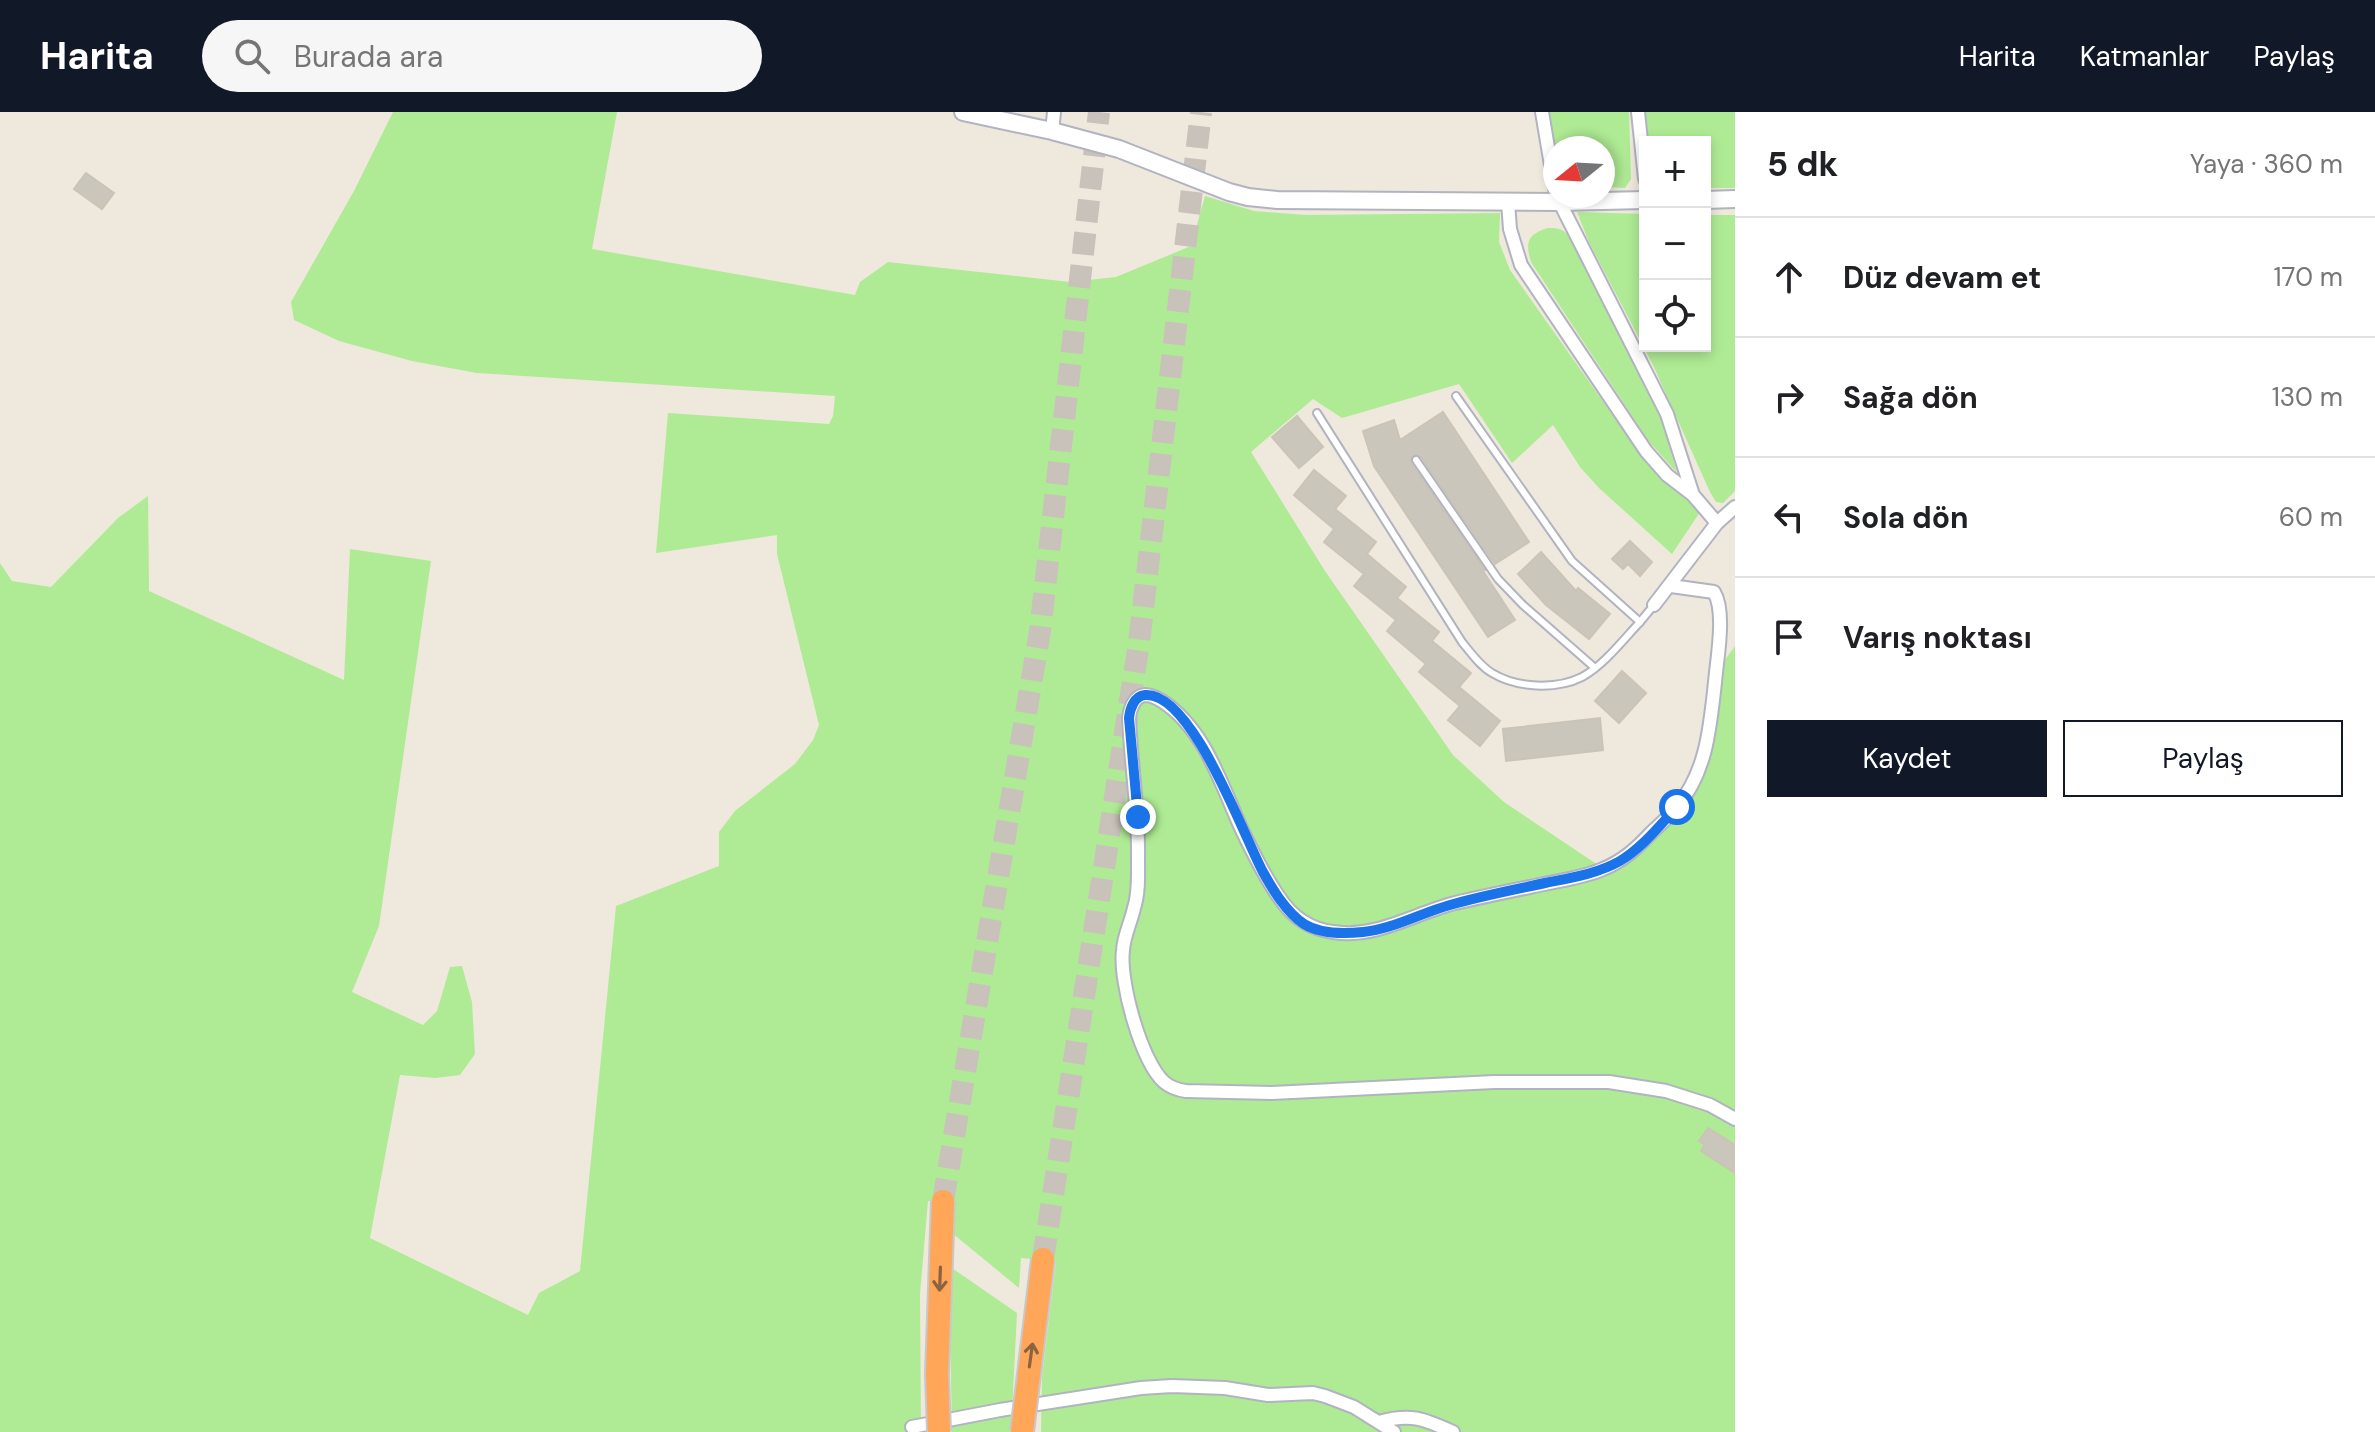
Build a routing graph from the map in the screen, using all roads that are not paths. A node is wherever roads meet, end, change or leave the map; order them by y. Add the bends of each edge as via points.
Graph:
1 (963, 112) edge
2 (1054, 112) edge
3 (1542, 112) edge
4 (1638, 112) edge
5 (1052, 131) junction
6 (1546, 136) edge
7 (1641, 136) edge
8 (1543, 198) edge
9 (1615, 199) edge
10 (1735, 199) edge
11 (1639, 200) edge
12 (1711, 200) edge
13 (1508, 202) junction
14 (1563, 208) edge
15 (1456, 396) dead end
16 (1317, 413) dead end
17 (1416, 460) dead end
18 (1693, 495) junction
19 (1735, 507) edge
20 (1717, 523) junction
21 (1671, 586) junction
22 (1654, 605) joint
23 (1640, 622) junction
24 (1595, 668) junction
25 (1735, 1119) edge
26 (943, 1201) tunnel mouth
27 (1043, 1259) tunnel mouth
28 (1379, 1422) junction
29 (912, 1427) dead end
30 (939, 1432) edge
31 (1022, 1432) edge
32 (1394, 1432) edge
33 (1453, 1432) edge

1 - 5 street
2 - 5 street
3 - 6 street
4 - 7 street
5 - 13 street via 1119,149 1248,197
8 - 13 street
9 - 11 street
10 - 12 street
13 - 18 street via 1521,265 1646,451
14 - 18 street via 1667,414
15 - 23 lane via 1572,561
16 - 24 lane via 1477,660 1492,673 1539,685 1562,684
17 - 24 lane via 1498,579
18 - 20 street
19 - 20 street
20 - 21 street
21 - 22 street
21 - 25 street via 1714,592 1719,607 1709,737 1697,774 1677,807 1632,853 1604,869 1448,905 1377,930 1319,930 1294,915 1264,873 1223,781 1191,727 1157,698 1137,698 1129,718 1138,817 1137,885 1122,952 1123,977 1154,1070 1173,1089 1272,1093 1609,1082 1666,1091
22 - 23 lane
23 - 24 lane
26 -> 30 highway, bridge
31 -> 27 highway, bridge
28 - 29 street via 1338,1399 1313,1393 1268,1395 1172,1386
28 - 32 street
28 - 33 street via 1425,1419

